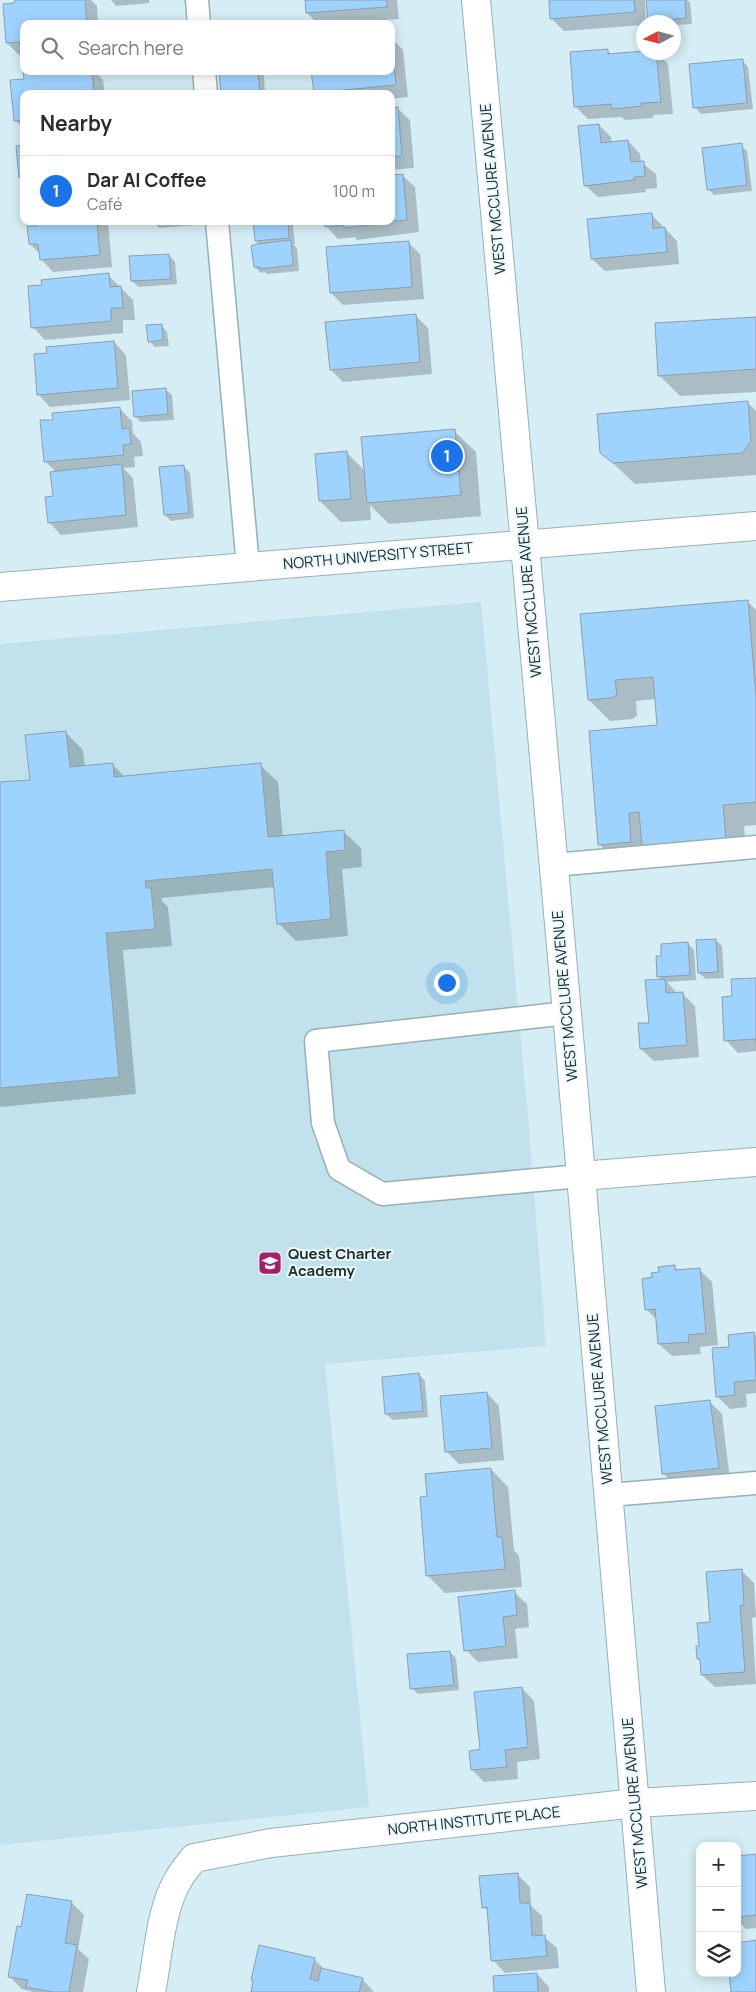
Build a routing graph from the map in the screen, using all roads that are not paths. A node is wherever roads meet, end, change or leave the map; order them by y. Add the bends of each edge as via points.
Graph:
1 (197, 0) edge
2 (476, 0) edge
3 (199, 20) edge
4 (204, 75) edge
5 (206, 90) edge
6 (217, 225) edge
7 (756, 526) edge
8 (525, 545) junction
9 (248, 567) junction
10 (0, 587) edge
11 (756, 847) edge
12 (554, 865) junction
13 (567, 1013) junction
14 (756, 1162) edge
15 (581, 1176) junction
16 (756, 1483) edge
17 (609, 1495) junction
18 (756, 1796) edge
19 (636, 1803) junction
20 (151, 1992) edge
21 (651, 1992) edge

1 - 3 lane
2 - 8 street, WEST MCCLURE AVENUE
4 - 5 lane
6 - 9 lane
7 - 8 street, NORTH UNIVERSITY STREET
8 - 9 street, NORTH UNIVERSITY STREET
8 - 12 street, WEST MCCLURE AVENUE
9 - 10 street, NORTH UNIVERSITY STREET
11 - 12 lane
12 - 13 street, WEST MCCLURE AVENUE
13 - 15 street, WEST MCCLURE AVENUE
13 - 15 lane via 316,1041 323,1124 338,1169 382,1194
14 - 15 street
15 - 17 street, WEST MCCLURE AVENUE
16 - 17 lane
17 - 19 street, WEST MCCLURE AVENUE
18 - 19 street, NORTH INSTITUTE PLACE
19 - 20 street, NORTH INSTITUTE PLACE via 271,1842 194,1858 177,1880 170,1897
19 - 21 street, WEST MCCLURE AVENUE

